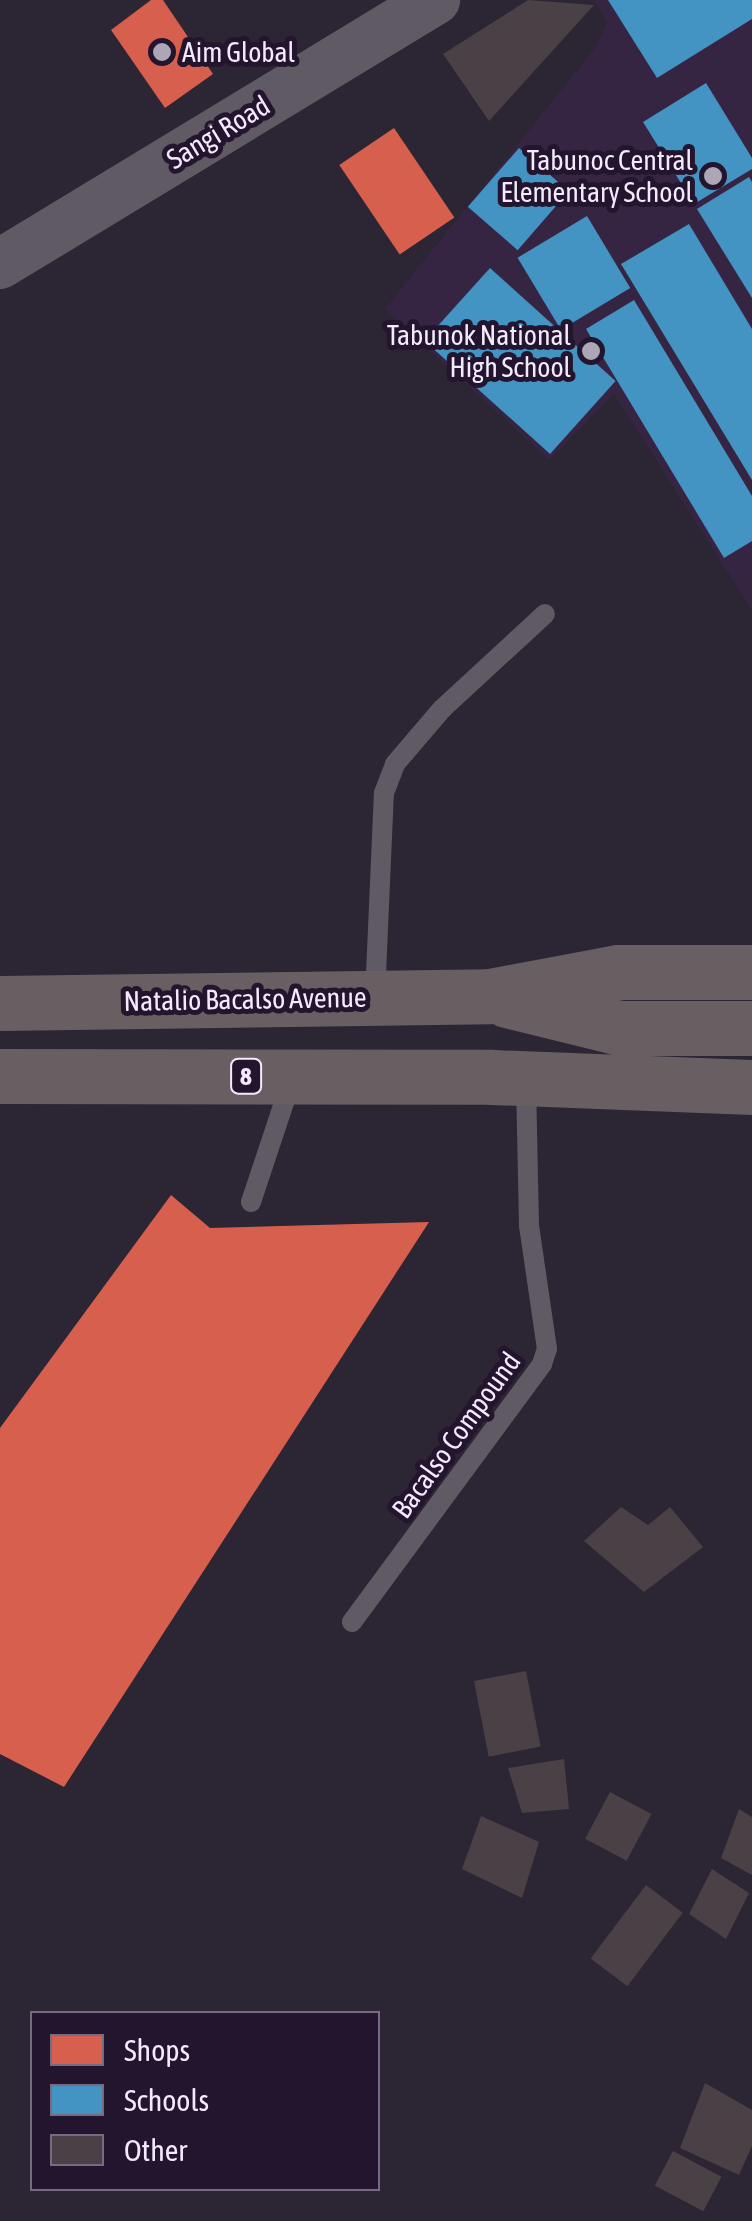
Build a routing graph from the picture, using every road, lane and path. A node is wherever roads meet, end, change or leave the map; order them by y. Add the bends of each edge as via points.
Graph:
1 (435, 0) edge
2 (0, 264) edge
3 (545, 614) dead end
4 (752, 972) edge
5 (490, 996) junction
6 (376, 997) junction
7 (0, 1003) edge
8 (620, 1028) junction
9 (752, 1028) edge
10 (0, 1076) edge
11 (293, 1076) junction
12 (508, 1079) junction
13 (752, 1087) edge
14 (251, 1202) dead end
15 (352, 1622) dead end

1 - 2 street, Sangi Road
3 - 6 lane via 442,709 395,764 384,792
4 - 5 main road, Natalio Bacalso Avenue via 618,972
5 - 6 main road, Natalio Bacalso Avenue / 8
5 - 8 main road, Natalio Bacalso Avenue / 8
6 - 7 main road, Natalio Bacalso Avenue / 8
8 - 9 main road, 8
8 - 12 main road, 8
10 - 11 main road, 8
11 - 12 main road, 8
11 - 14 lane
12 - 13 main road
12 - 15 lane, Bacalso Compound via 546,1349 542,1364

